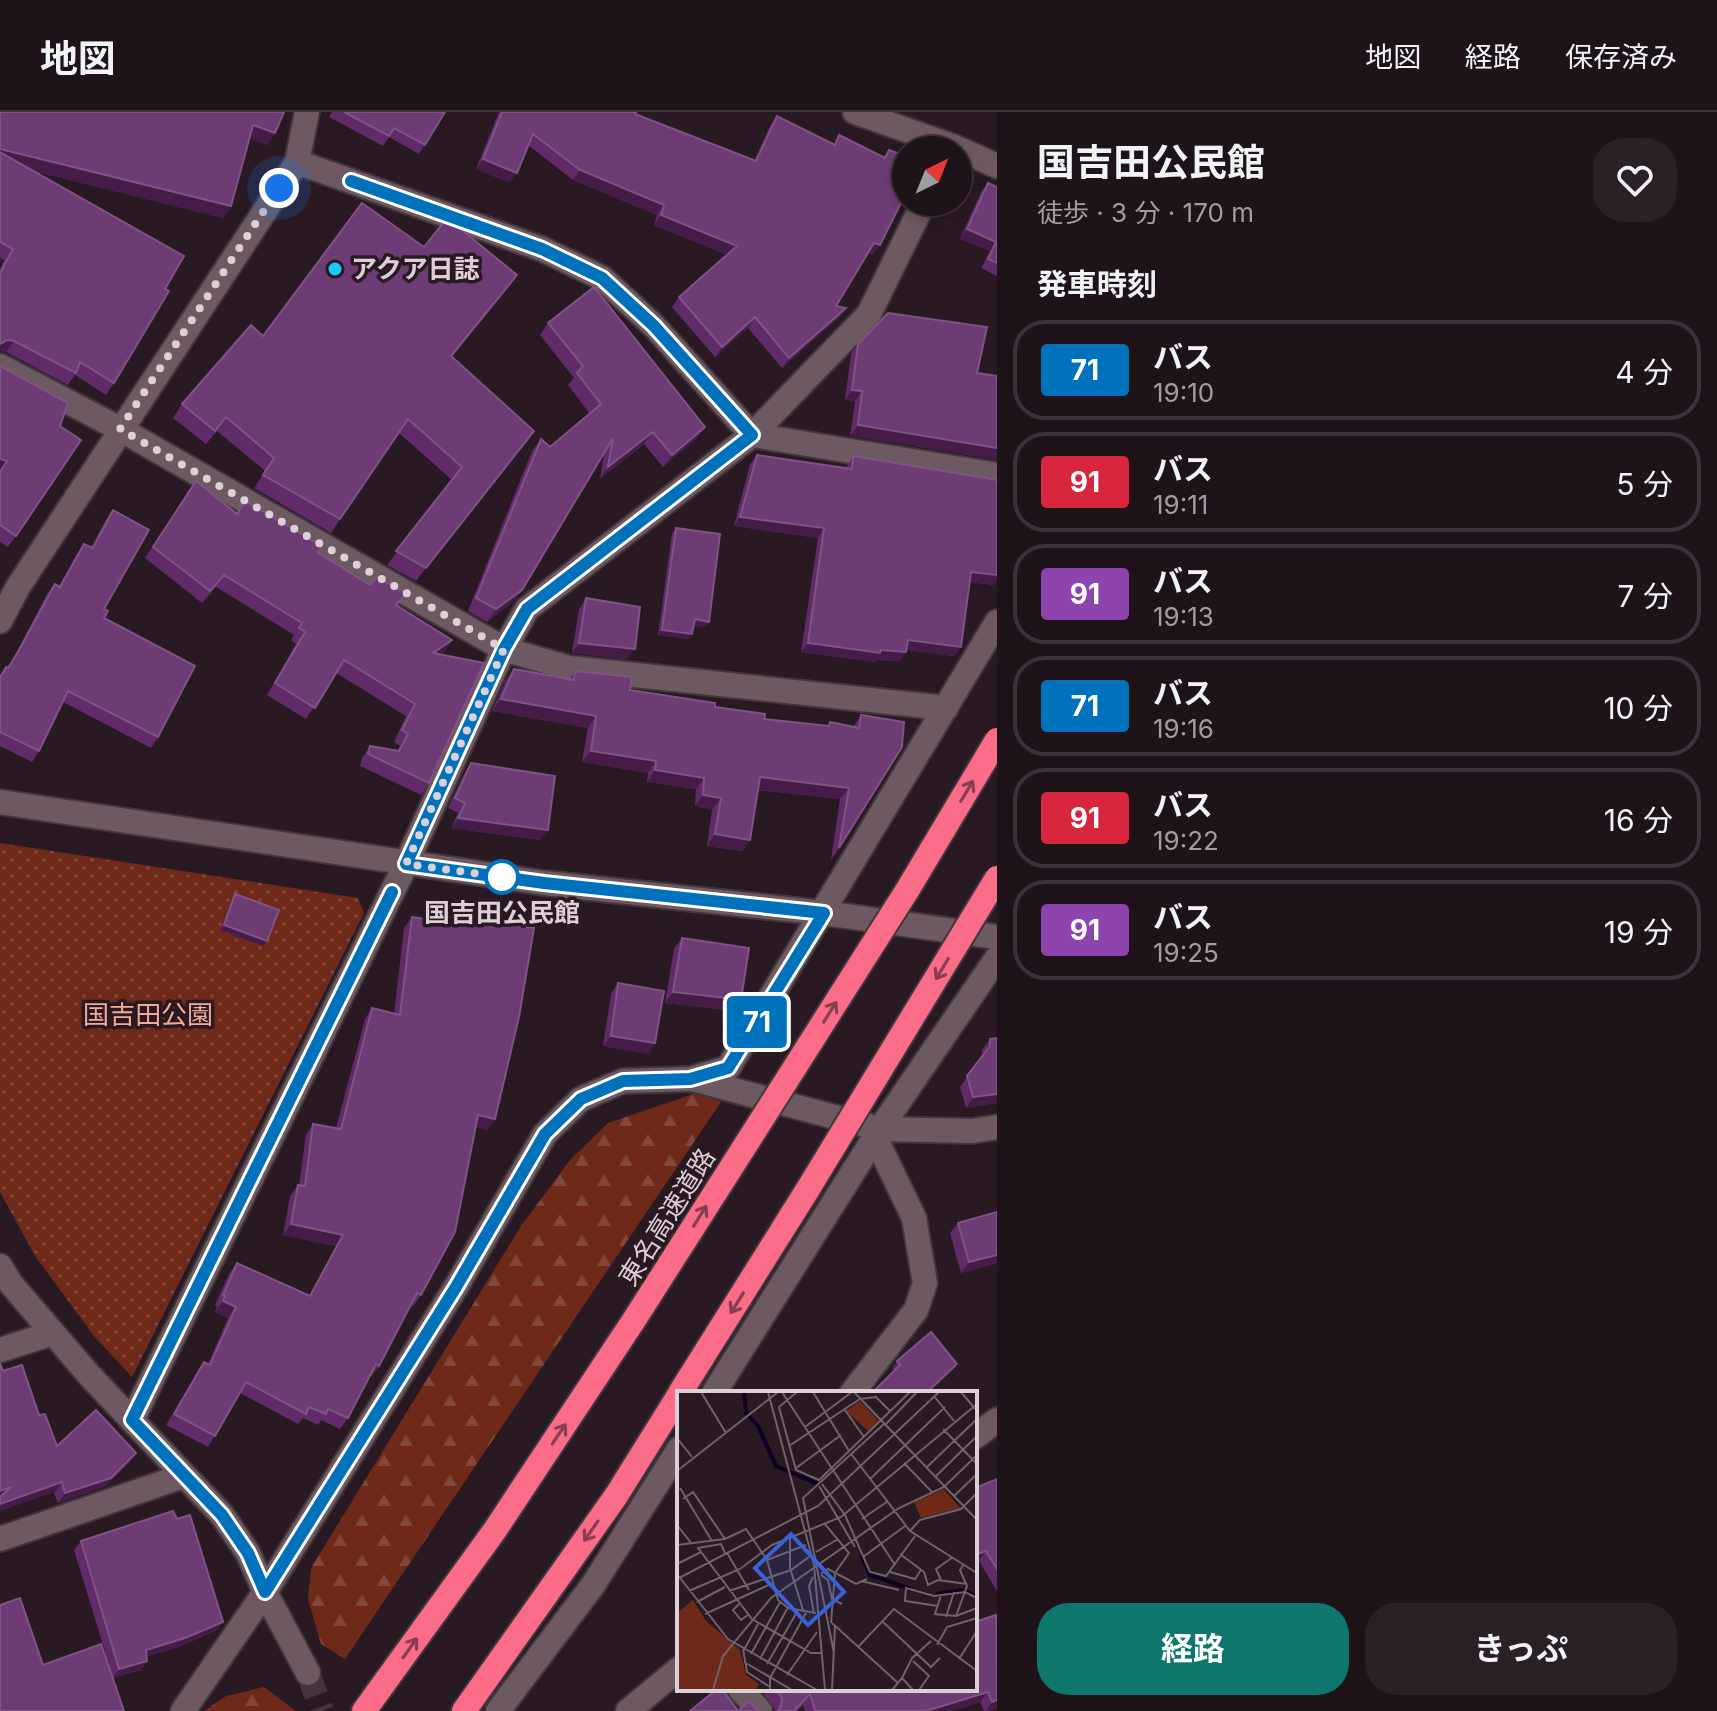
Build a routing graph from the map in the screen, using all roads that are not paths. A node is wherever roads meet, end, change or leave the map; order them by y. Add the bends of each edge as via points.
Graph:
1 (307, 112) edge
2 (855, 112) edge
3 (918, 136) edge
4 (972, 156) edge
5 (297, 162) junction
6 (997, 166) edge
7 (917, 216) edge
8 (0, 366) edge
9 (120, 429) junction
10 (752, 435) junction
11 (997, 475) edge
12 (9, 582) edge
13 (0, 621) edge
14 (997, 622) edge
15 (504, 649) junction
16 (946, 708) junction
17 (997, 740) edge
18 (0, 802) edge
19 (406, 864) junction
20 (997, 878) edge
21 (824, 913) junction
22 (997, 937) edge
23 (997, 958) edge
24 (690, 1079) junction
25 (997, 1127) edge
26 (878, 1133) junction
27 (0, 1266) edge
28 (53, 1333) junction
29 (0, 1350) edge
30 (682, 1391) edge
31 (715, 1391) edge
32 (854, 1391) edge
33 (677, 1399) edge
34 (132, 1420) junction
35 (997, 1420) edge
36 (977, 1435) edge
37 (677, 1452) edge
38 (183, 1476) junction
39 (0, 1539) edge
40 (265, 1592) junction
41 (677, 1671) edge
42 (308, 1673) tunnel mouth
43 (742, 1691) edge
44 (183, 1711) edge
45 (364, 1711) edge
46 (464, 1711) edge
47 (498, 1711) edge
48 (628, 1711) edge
49 (760, 1711) edge

1 - 5 street
2 - 3 street
4 - 6 street
5 - 9 street
5 - 10 street via 542,249 602,278 654,326
7 - 10 street via 869,314
8 - 9 street
9 - 12 street
9 - 15 street
10 - 11 street
10 - 15 street via 527,609
12 - 13 street
14 - 16 street
15 - 16 street via 569,668
15 - 19 street
16 - 21 street
45 -> 17 highway, 東名高速道路, bridge via 495,1530 634,1320
18 - 19 street
19 - 21 street
19 - 34 street
20 -> 30 highway, bridge
21 - 22 street
21 - 24 street via 728,1068
23 - 26 street
24 - 26 street
24 - 40 street via 623,1081 581,1099 545,1134
25 - 26 street
26 - 31 street
26 - 32 street via 914,1218 925,1283 916,1310
27 - 28 street
28 - 29 street
28 - 34 street
33 -> 46 highway via 616,1496
34 - 38 street
35 - 36 street
37 - 47 street via 593,1585
38 - 39 street
38 - 40 street via 222,1515 248,1553
40 - 42 street
40 - 44 street
41 - 48 street
43 - 49 street

